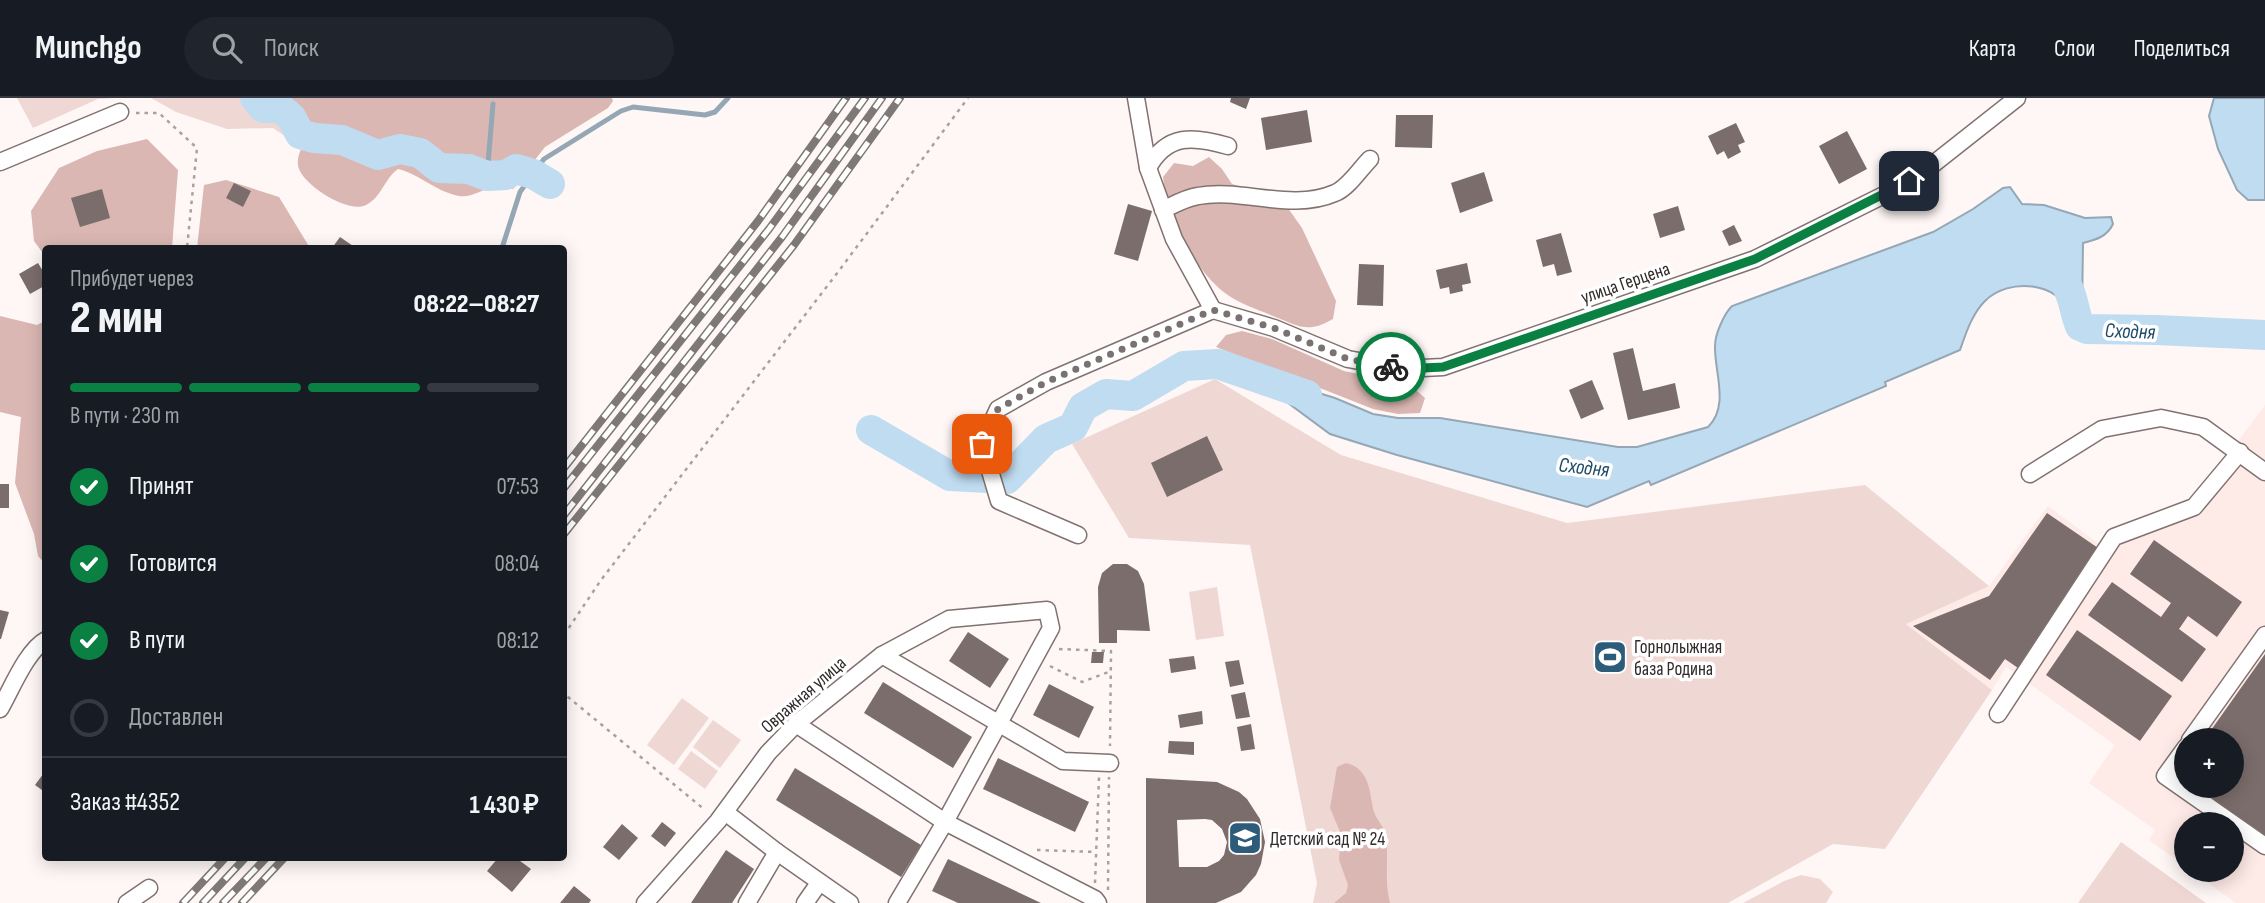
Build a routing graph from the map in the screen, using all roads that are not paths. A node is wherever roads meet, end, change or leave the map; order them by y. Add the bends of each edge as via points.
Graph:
1 (1136, 98) edge
2 (2017, 98) edge
3 (120, 112) road end
4 (1228, 146) dead end
5 (1370, 159) dead end
6 (0, 162) edge
7 (1147, 168) junction
8 (1163, 210) junction
9 (1213, 310) junction
10 (2240, 453) junction
11 (2265, 472) edge
12 (2030, 474) dead end
13 (1077, 535) dead end
14 (2265, 635) edge
15 (42, 642) edge
16 (882, 655) junction
17 (0, 709) edge
18 (1998, 714) dead end
19 (796, 724) junction
20 (998, 725) junction
21 (2199, 728) edge
22 (1105, 763) road end
23 (2174, 764) edge
24 (2174, 782) edge
25 (2196, 798) edge
26 (722, 816) junction
27 (945, 822) junction
28 (2265, 846) edge
29 (777, 852) junction
30 (818, 883) junction
31 (149, 888) dead end
32 (1097, 901) edge
33 (127, 903) edge
34 (645, 903) edge
35 (747, 903) edge
36 (805, 903) edge
37 (850, 903) edge
38 (897, 903) edge

1 - 7 street
2 - 9 street, улица Герцена via 1896,189 1755,259 1443,367 1403,369 1348,359 1274,328
3 - 6 street
4 - 7 street via 1202,138 1181,140 1166,145
5 - 8 street via 1336,193 1278,200 1200,195
7 - 8 street
8 - 9 street
9 - 13 street via 1046,382 998,409 982,444 999,501
10 - 11 street
10 - 12 street via 2203,427 2161,418 2102,429
10 - 18 street via 2194,507 2114,537
14 - 21 street
15 - 17 street
16 - 19 street, Овражная улица
16 - 20 street
16 - 20 street, Овражная улица via 949,619 1047,610 1051,628
19 - 26 street, Овражная улица via 768,753
19 - 27 street
20 - 22 street via 1063,761
20 - 27 street
23 - 24 street via 2165,776
25 - 28 street
26 - 29 street
26 - 34 street, Овражная улица
27 - 32 street
27 - 38 street
29 - 30 street
29 - 35 street
30 - 36 street
30 - 37 street
31 - 33 street

